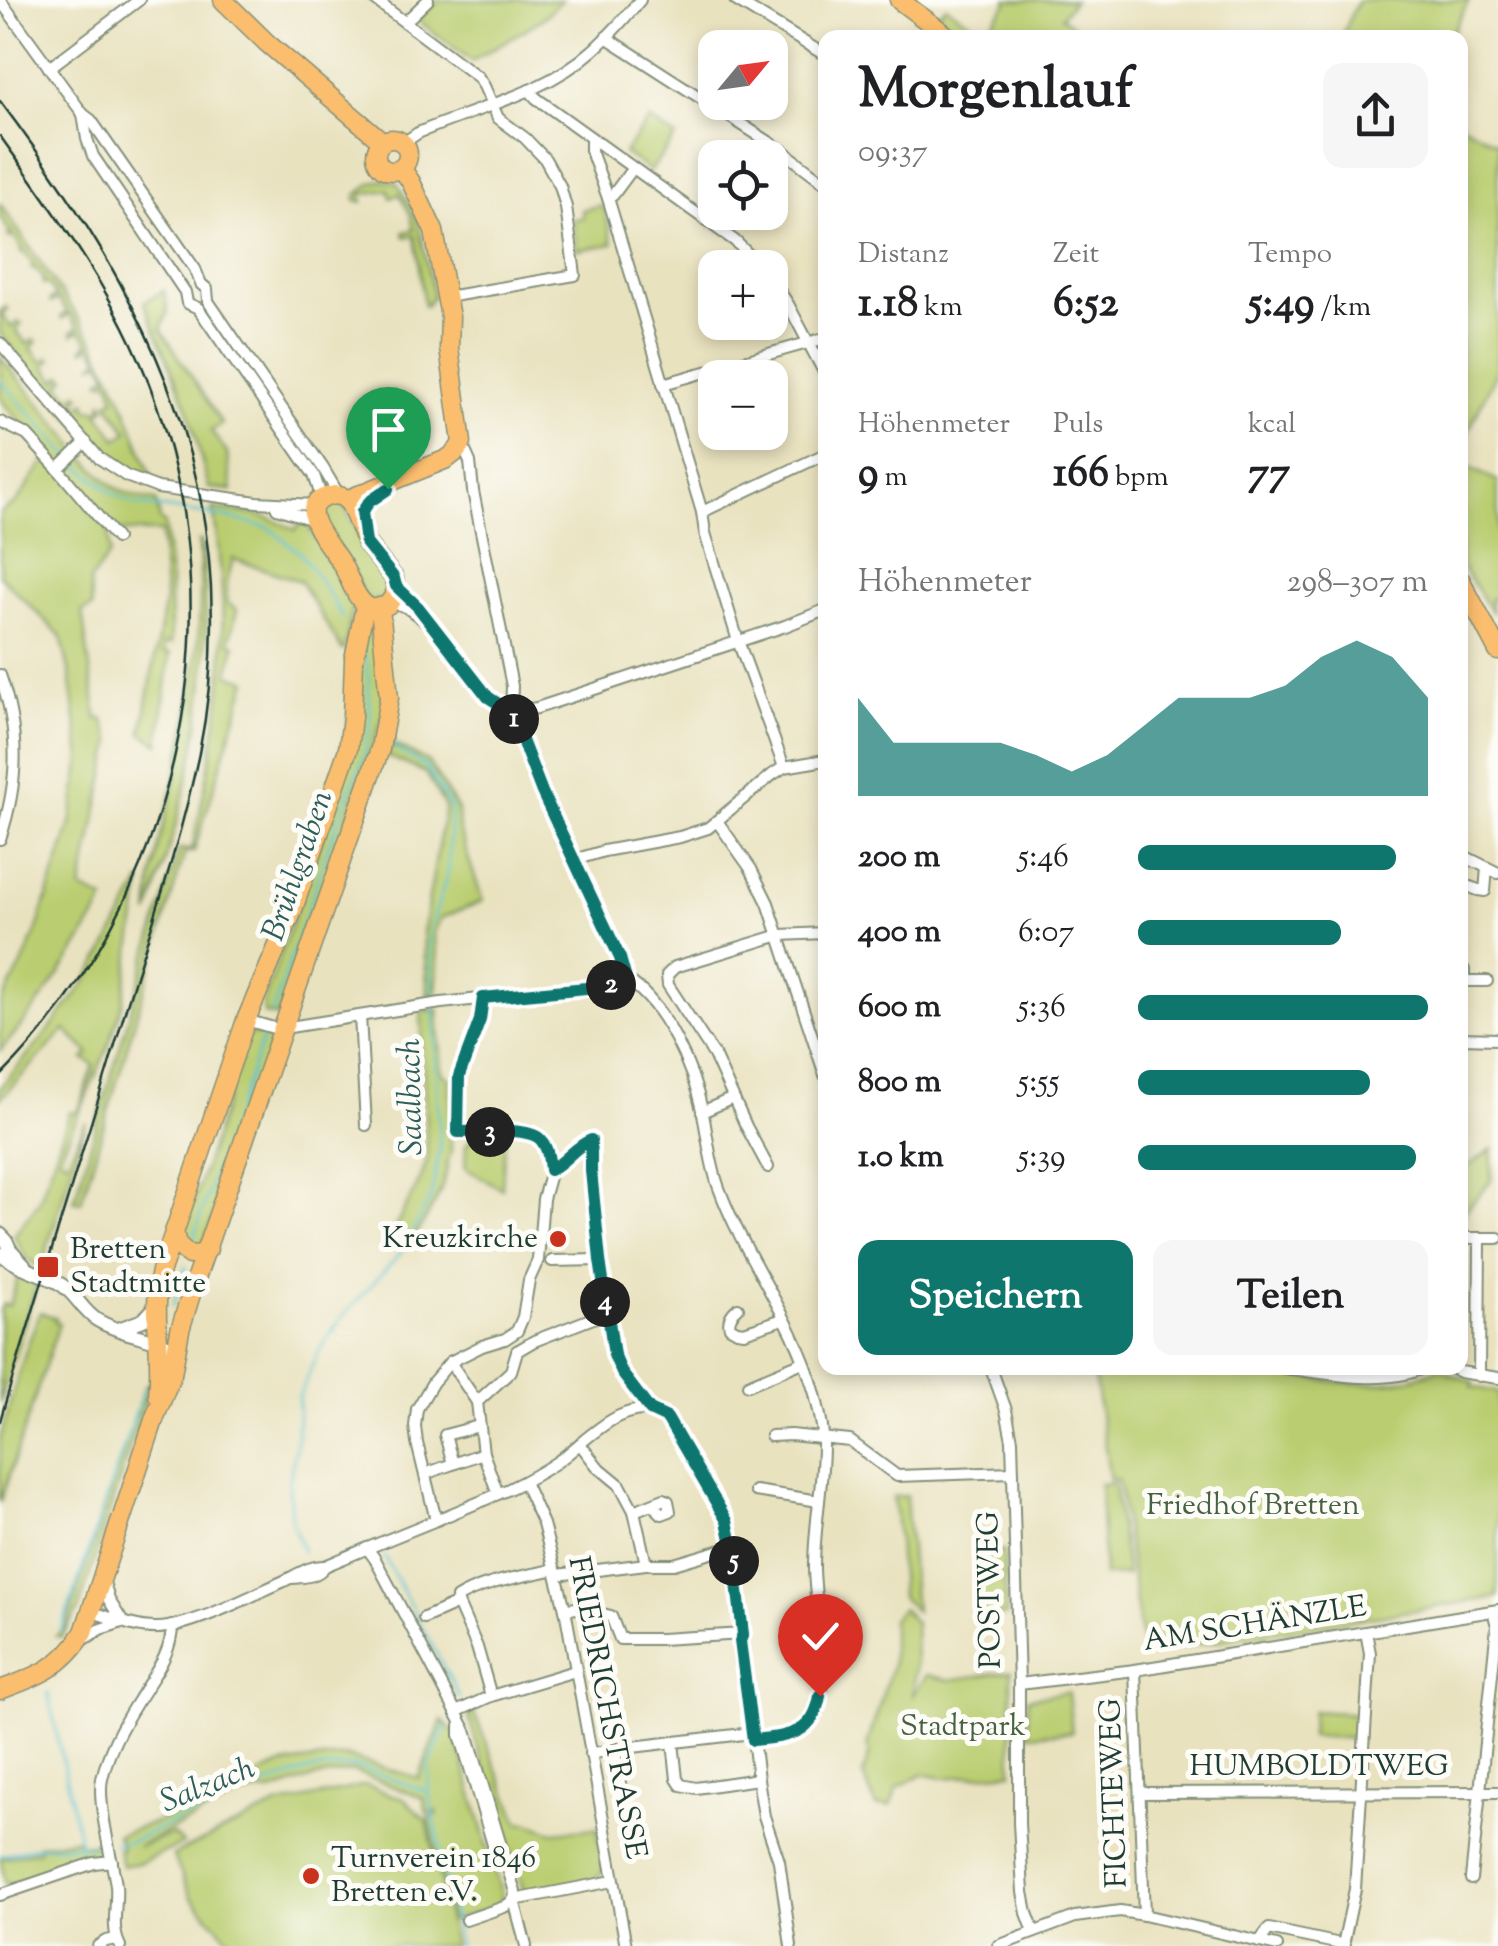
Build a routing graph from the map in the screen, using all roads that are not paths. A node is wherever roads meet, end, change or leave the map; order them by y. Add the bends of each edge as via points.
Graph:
1 (0, 0) edge
2 (139, 0) edge
3 (223, 0) edge
4 (374, 0) edge
5 (428, 0) edge
6 (640, 0) edge
7 (735, 0) edge
8 (899, 0) edge
9 (405, 22) junction
10 (939, 30) edge
11 (606, 38) junction
12 (818, 51) edge
13 (49, 68) junction
14 (528, 90) junction
15 (492, 103) junction
16 (83, 114) junction
17 (591, 138) junction
18 (383, 142) junction
19 (402, 143) junction
20 (109, 146) junction
21 (93, 156) junction
22 (402, 168) junction
23 (633, 168) junction
24 (818, 178) edge
25 (608, 198) junction
26 (743, 250) edge
27 (202, 284) junction
28 (184, 292) junction
29 (447, 297) junction
30 (203, 305) junction
31 (788, 307) edge
32 (818, 341) edge
33 (0, 343) edge
34 (810, 344) junction
35 (818, 360) edge
36 (663, 384) junction
37 (0, 422) edge
38 (462, 444) junction
39 (81, 446) junction
40 (818, 457) edge
41 (60, 467) junction
42 (393, 482) junction
43 (327, 504) junction
44 (702, 512) junction
45 (116, 538) dead end
46 (366, 543) junction
47 (1468, 592) edge
48 (383, 601) junction
49 (818, 613) edge
50 (738, 641) junction
51 (1498, 652) edge
52 (0, 675) edge
53 (511, 712) junction
54 (818, 761) edge
55 (784, 767) junction
56 (718, 822) junction
57 (0, 840) edge
58 (1468, 858) edge
59 (574, 860) junction
60 (1492, 870) edge
61 (1468, 886) edge
62 (818, 933) edge
63 (780, 935) junction
64 (626, 979) junction
65 (1486, 980) dead end
66 (1468, 981) edge
67 (483, 998) junction
68 (360, 1016) junction
69 (246, 1020) junction
70 (284, 1028) junction
71 (1468, 1038) edge
72 (1498, 1038) edge
73 (818, 1055) edge
74 (733, 1098) junction
75 (702, 1112) junction
76 (366, 1125) dead end
77 (768, 1166) dead end
78 (550, 1170) junction
79 (174, 1232) junction
80 (1468, 1238) edge
81 (1480, 1238) junction
82 (1498, 1238) edge
83 (2, 1247) edge
84 (208, 1248) junction
85 (600, 1260) junction
86 (552, 1261) dead end
87 (156, 1308) junction
88 (738, 1308) dead end
89 (606, 1313) junction
90 (766, 1316) dead end
91 (784, 1319) junction
92 (119, 1328) junction
93 (506, 1339) junction
94 (157, 1342) junction
95 (176, 1349) junction
96 (517, 1351) junction
97 (450, 1362) junction
98 (804, 1362) junction
99 (1468, 1374) edge
100 (994, 1375) edge
101 (1338, 1375) edge
102 (1390, 1375) edge
103 (1479, 1376) junction
104 (1498, 1378) edge
105 (748, 1385) dead end
106 (477, 1402) junction
107 (650, 1410) junction
108 (155, 1417) junction
109 (478, 1426) junction
110 (771, 1436) dead end
111 (823, 1438) junction
112 (580, 1444) junction
113 (482, 1453) junction
114 (453, 1464) junction
115 (1013, 1472) junction
116 (424, 1474) junction
117 (524, 1482) junction
118 (755, 1491) dead end
119 (498, 1494) junction
120 (819, 1500) junction
121 (652, 1504) dead end
122 (634, 1512) junction
123 (436, 1520) junction
124 (367, 1548) junction
125 (733, 1549) junction
126 (646, 1564) junction
127 (556, 1572) junction
128 (103, 1573) junction
129 (458, 1603) junction
130 (565, 1609) junction
131 (1496, 1610) edge
132 (90, 1611) junction
133 (424, 1618) dead end
134 (123, 1622) junction
135 (172, 1626) junction
136 (1366, 1632) junction
137 (743, 1634) junction
138 (80, 1639) junction
139 (1136, 1670) junction
140 (575, 1671) junction
141 (1019, 1684) junction
142 (0, 1690) edge
143 (491, 1696) junction
144 (458, 1717) junction
145 (753, 1737) junction
146 (672, 1742) junction
147 (614, 1749) junction
148 (590, 1754) junction
149 (758, 1780) junction
150 (622, 1790) dead end
151 (1363, 1792) junction
152 (1480, 1792) junction
153 (1498, 1792) edge
154 (1140, 1793) junction
155 (110, 1850) junction
156 (1471, 1879) dead end
157 (613, 1881) junction
158 (0, 1895) edge
159 (514, 1900) junction
160 (1144, 1915) junction
161 (466, 1920) dead end
162 (1034, 1932) junction
163 (118, 1942) edge
164 (1259, 1942) junction
165 (1346, 1945) edge
166 (98, 1946) edge
167 (526, 1946) edge
168 (626, 1946) edge
169 (791, 1946) edge
170 (998, 1946) edge
171 (1277, 1946) edge

1 - 13 street
2 - 13 street
3 - 18 main road
4 - 9 street
5 - 9 street
6 - 11 street
7 - 12 street
8 - 10 main road
9 - 15 street via 478,77
11 - 14 street
11 - 24 street
13 - 16 street
14 - 15 street
14 - 17 street
15 - 19 street
15 - 29 street via 498,118 545,159 560,186 575,276
16 - 20 street
16 - 21 street
17 - 23 street
17 - 25 street
18 - 19 main road
18 - 22 main road via 378,163 392,172
19 - 22 main road via 408,156
20 - 21 street via 96,148
20 - 27 street
21 - 28 street
22 - 29 main road via 434,230
23 - 25 street
23 - 26 street
25 - 36 street
27 - 28 street
27 - 30 street via 208,290
28 - 30 street via 187,304
29 - 38 main road
30 - 43 street
30 - 43 street via 323,468
31 - 34 street
32 - 34 street
33 - 39 street
34 - 35 street
34 - 36 street
36 - 44 street
37 - 41 street via 26,435
38 - 42 main road via 447,459
38 - 53 street via 512,686
39 - 41 street
39 - 43 street via 158,488
40 - 44 street
41 - 45 street
42 - 43 main road
42 - 46 main road via 364,508
43 - 46 main road
43 - 48 main road via 358,598
44 - 50 street
46 - 48 main road via 394,578
47 - 51 main road
48 - 53 street via 410,598 488,697
48 - 69 main road via 354,660 348,749 291,915
48 - 70 main road via 384,732
49 - 50 street
50 - 53 street
50 - 55 street
52 - 57 street via 16,766
53 - 59 street
54 - 55 street
55 - 56 street
56 - 59 street
56 - 63 street via 750,868
58 - 60 street
59 - 64 street
60 - 61 street via 1485,890
62 - 63 street
63 - 73 street
63 - 74 street via 675,967 667,976
64 - 67 street
64 - 75 street via 669,1028
65 - 66 street
67 - 68 street
67 - 78 street via 459,1076 458,1132 538,1136
68 - 70 street
68 - 76 street
69 - 70 street
69 - 79 main road
70 - 84 main road
71 - 72 street
74 - 75 street
74 - 77 street
75 - 91 street via 722,1197
78 - 85 street via 591,1140
78 - 93 street via 523,1317
79 - 84 main road via 188,1255
79 - 87 main road
80 - 81 street
81 - 82 street
81 - 103 street
83 - 92 street via 29,1270 74,1292 97,1320
84 - 95 main road
85 - 86 street
85 - 89 street
87 - 92 street
87 - 94 main road
88 - 91 street via 729,1323 738,1332
89 - 96 street
89 - 107 street via 617,1365
90 - 91 street
91 - 98 street
92 - 94 street
93 - 96 street
93 - 97 street
94 - 95 street
94 - 108 main road
95 - 108 main road
96 - 106 street via 512,1370
97 - 106 street
97 - 116 street via 417,1409
98 - 105 street
98 - 111 street
99 - 103 street
100 - 115 street, POSTWEG via 1006,1410
101 - 102 street
103 - 104 street
106 - 109 street
107 - 112 street via 612,1420
107 - 125 street via 667,1418 729,1526
108 - 128 main road
109 - 113 street
109 - 114 street via 446,1435
110 - 111 street
111 - 115 street via 854,1443 897,1476
111 - 120 street
112 - 117 street
112 - 122 street via 620,1486
113 - 114 street
113 - 119 street
114 - 116 street
115 - 141 street, POSTWEG
116 - 123 street
117 - 119 street
117 - 127 street, FRIEDRICHSTRASSE
118 - 120 street
119 - 123 street
120 - 145 street via 817,1714 782,1737
121 - 122 street
122 - 126 street
123 - 124 street
124 - 135 street via 311,1576
124 - 144 street
125 - 126 street
125 - 137 street
126 - 127 street
127 - 129 street via 482,1587 460,1595
127 - 130 street, FRIEDRICHSTRASSE
128 - 132 main road
128 - 134 street
129 - 133 street
129 - 143 street
130 - 137 street via 611,1616 620,1639
130 - 140 street, FRIEDRICHSTRASSE
131 - 136 street, AM SCHÄNZLE
131 - 152 street
132 - 134 street
132 - 138 main road
134 - 135 street
134 - 138 street
135 - 155 street via 164,1660 111,1750 100,1784
136 - 139 street, AM SCHÄNZLE
136 - 151 street
137 - 145 street
138 - 142 main road via 53,1668
139 - 141 street, AM SCHÄNZLE
139 - 154 street, FICHTEWEG
140 - 143 street
140 - 148 street, FRIEDRICHSTRASSE
141 - 162 street, POSTWEG via 1022,1892
143 - 144 street
144 - 159 street
145 - 146 street
145 - 149 street
146 - 147 street
146 - 149 street via 681,1785
147 - 148 street
147 - 150 street
148 - 157 street, FRIEDRICHSTRASSE
149 - 169 street
151 - 152 street, HUMBOLDTWEG
151 - 154 street, HUMBOLDTWEG
151 - 165 street
152 - 153 street, HUMBOLDTWEG
152 - 156 street
154 - 160 street, FICHTEWEG
155 - 158 street via 94,1863
155 - 163 street
157 - 159 street
157 - 168 street, FRIEDRICHSTRASSE
159 - 161 street
159 - 167 street
160 - 162 street via 1090,1914
160 - 164 street
162 - 170 street
163 - 166 street
164 - 165 street via 1269,1929
164 - 171 street

